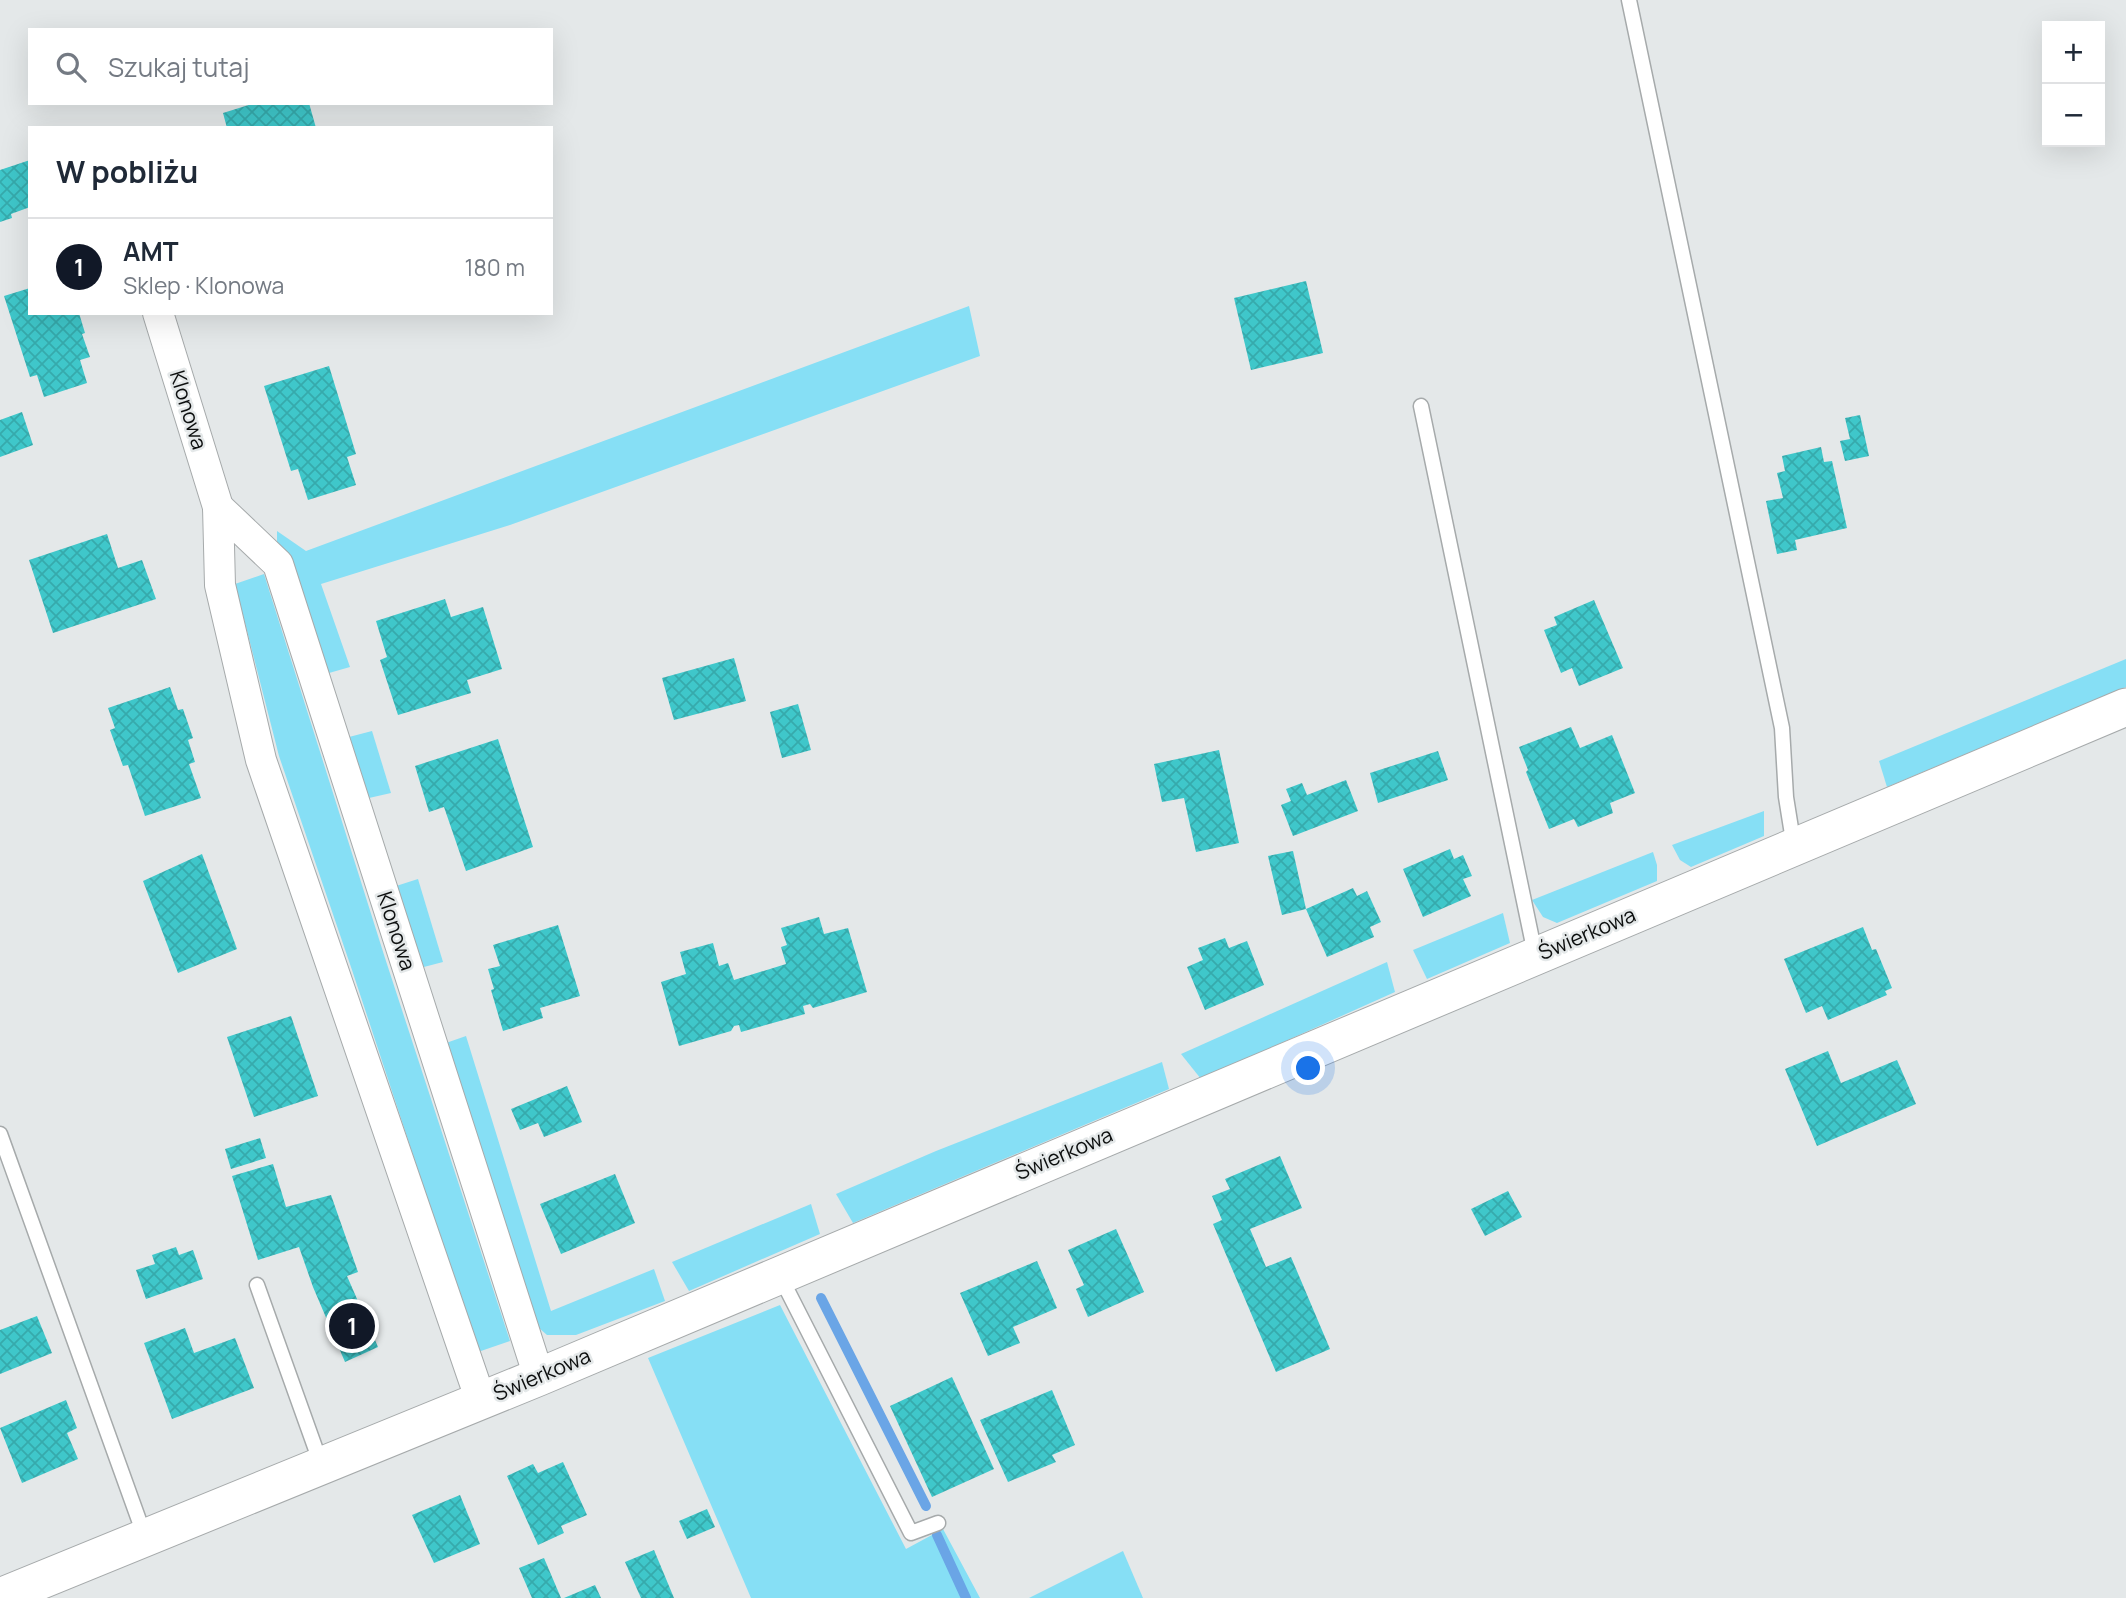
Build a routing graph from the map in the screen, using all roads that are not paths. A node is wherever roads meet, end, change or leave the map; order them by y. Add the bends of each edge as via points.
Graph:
1 (1629, 0) edge
2 (159, 315) edge
3 (1421, 406) dead end
4 (218, 507) junction
5 (2126, 707) edge
6 (1794, 848) junction
7 (1535, 956) junction
8 (0, 1134) edge
9 (779, 1275) junction
10 (257, 1285) dead end
11 (539, 1377) junction
12 (481, 1401) junction
13 (322, 1465) junction
14 (938, 1522) dead end
15 (146, 1538) junction
16 (0, 1597) edge

1 - 6 lane via 1782,727
2 - 4 street, Klonowa
3 - 7 lane
4 - 11 street, Klonowa via 278,564
4 - 12 street, Klonowa via 220,585 261,760
5 - 6 street, Świerkowa
6 - 7 street, Świerkowa
7 - 9 street, Świerkowa
8 - 15 lane
9 - 11 street, Świerkowa
9 - 14 lane via 911,1533
10 - 13 lane
11 - 12 street, Świerkowa
12 - 13 street, Świerkowa
13 - 15 street, Świerkowa
15 - 16 street, Świerkowa

